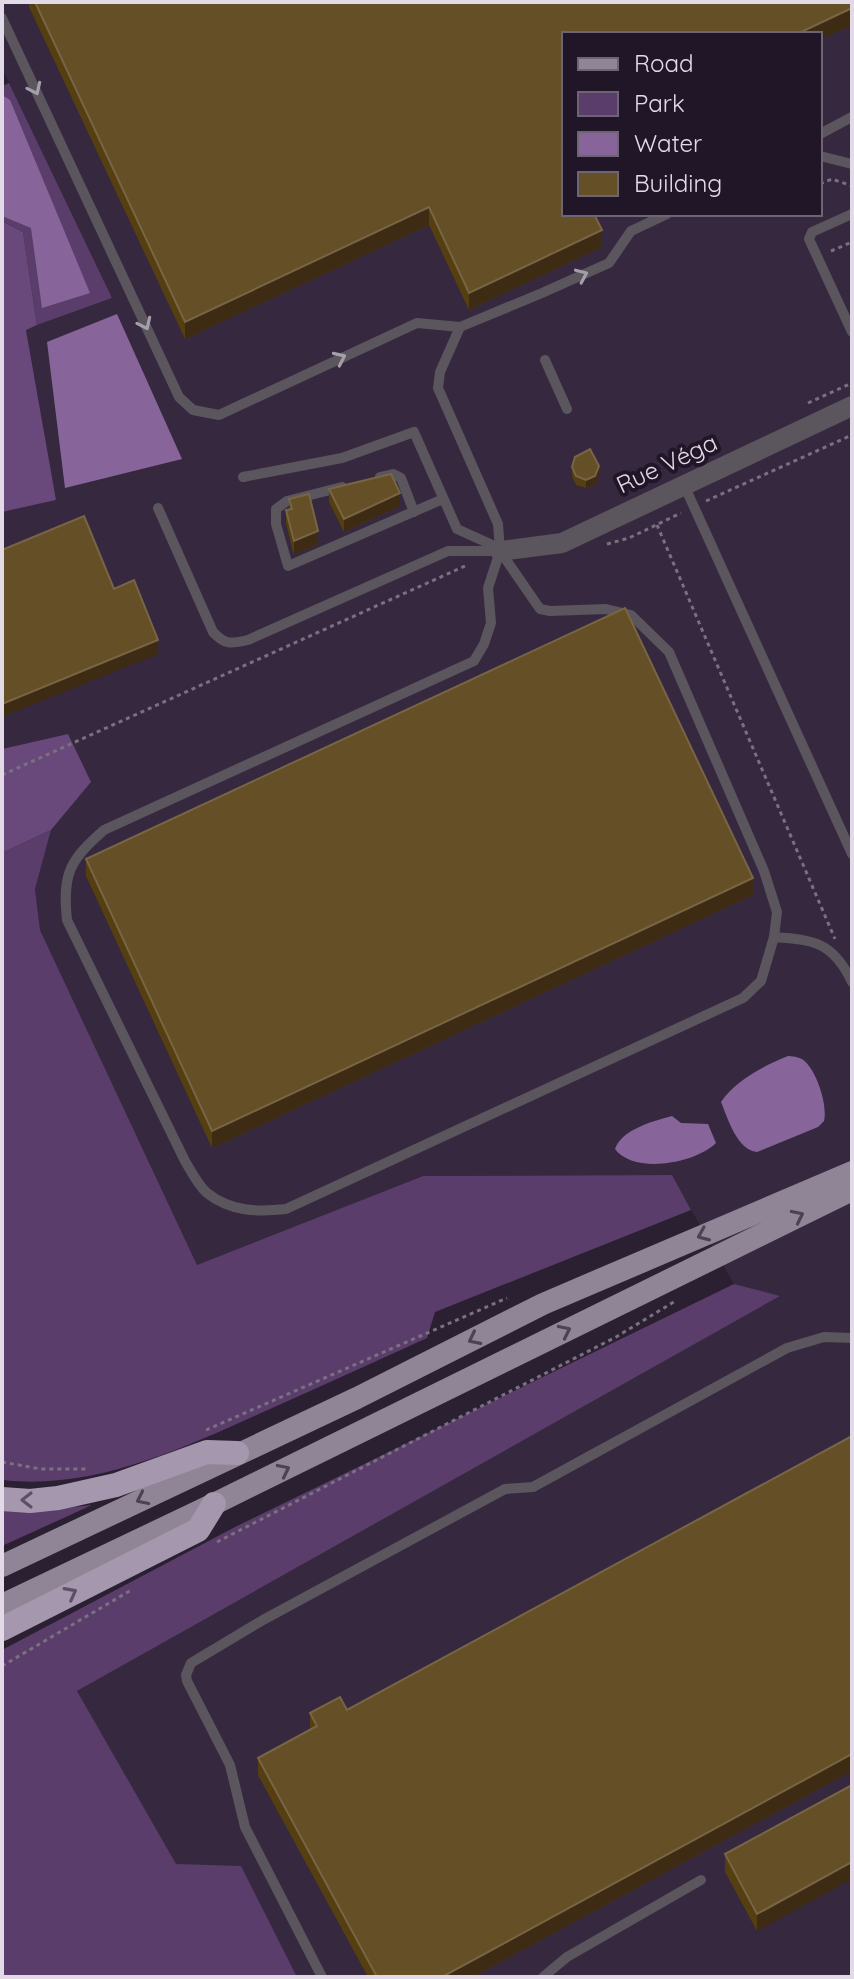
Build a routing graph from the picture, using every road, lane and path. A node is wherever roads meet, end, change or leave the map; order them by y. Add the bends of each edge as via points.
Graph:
1 (2, 18) edge
2 (852, 117) edge
3 (822, 133) edge
4 (822, 156) edge
5 (852, 164) edge
6 (822, 183) edge
7 (852, 186) edge
8 (852, 214) edge
9 (663, 216) edge
10 (852, 242) edge
11 (816, 258) junction
12 (460, 327) junction
13 (852, 332) edge
14 (545, 360) dead end
15 (852, 406) edge
16 (567, 409) dead end
17 (852, 435) edge
18 (243, 477) dead end
19 (362, 481) edge
20 (347, 485) edge
21 (684, 485) junction
22 (443, 499) junction
23 (694, 507) junction
24 (158, 508) dead end
25 (414, 512) junction
26 (500, 549) junction
27 (2, 775) edge
28 (852, 854) edge
29 (774, 937) junction
30 (833, 954) junction
31 (852, 982) edge
32 (852, 1172) edge
33 (852, 1190) edge
34 (516, 1294) dead end
35 (679, 1299) dead end
36 (852, 1338) edge
37 (199, 1433) dead end
38 (237, 1453) junction
39 (2, 1462) edge
40 (97, 1469) dead end
41 (2, 1499) edge
42 (214, 1504) junction
43 (215, 1543) dead end
44 (2, 1566) edge
45 (134, 1588) dead end
46 (2, 1605) edge
47 (2, 1629) edge
48 (2, 1666) edge
49 (701, 1880) dead end
50 (322, 1977) edge
51 (543, 1977) edge

1 -> 12 lane via 179,397 193,410 219,415 417,323
2 - 3 lane
4 - 5 lane
6 - 7 path via 832,179
8 - 11 lane via 812,232 809,239
12 -> 9 lane via 609,263 631,231
10 - 11 path
11 - 13 lane
12 - 26 lane via 438,388 496,514
14 - 16 lane
15 - 21 street, Rue Véga
17 - 23 path, Rue Véga
18 - 22 lane via 342,458 414,432
19 - 25 lane via 393,474 401,478
20 - 25 lane via 287,501 276,509 288,566
21 - 23 lane
21 - 26 street, Rue Véga via 562,543
22 - 25 lane
22 - 26 lane via 457,529
23 - 28 lane
23 - 30 path, Rue Véga via 657,525 836,937
24 - 26 lane via 213,632 229,644 448,551
26 - 27 path
26 - 29 lane via 540,609 606,609 631,615 669,652 764,871 777,912
26 - 29 lane via 488,588 491,623 474,661 104,830 78,853 65,894 67,920 185,1161 206,1192 249,1212 286,1209 743,998 761,981
29 - 30 lane via 812,940
30 - 31 lane
32 -> 38 main road via 543,1304
42 -> 33 main road
34 - 37 path
35 - 43 path via 616,1337
36 - 50 lane via 824,1337 787,1348 533,1487 505,1489 191,1663 187,1681 230,1765 245,1827
38 -> 41 highway via 207,1452 116,1485 58,1498
38 -> 44 main road
39 - 40 path via 41,1469
42 - 46 main road
47 -> 42 highway via 198,1530
45 - 48 path
49 - 51 lane via 567,1957

